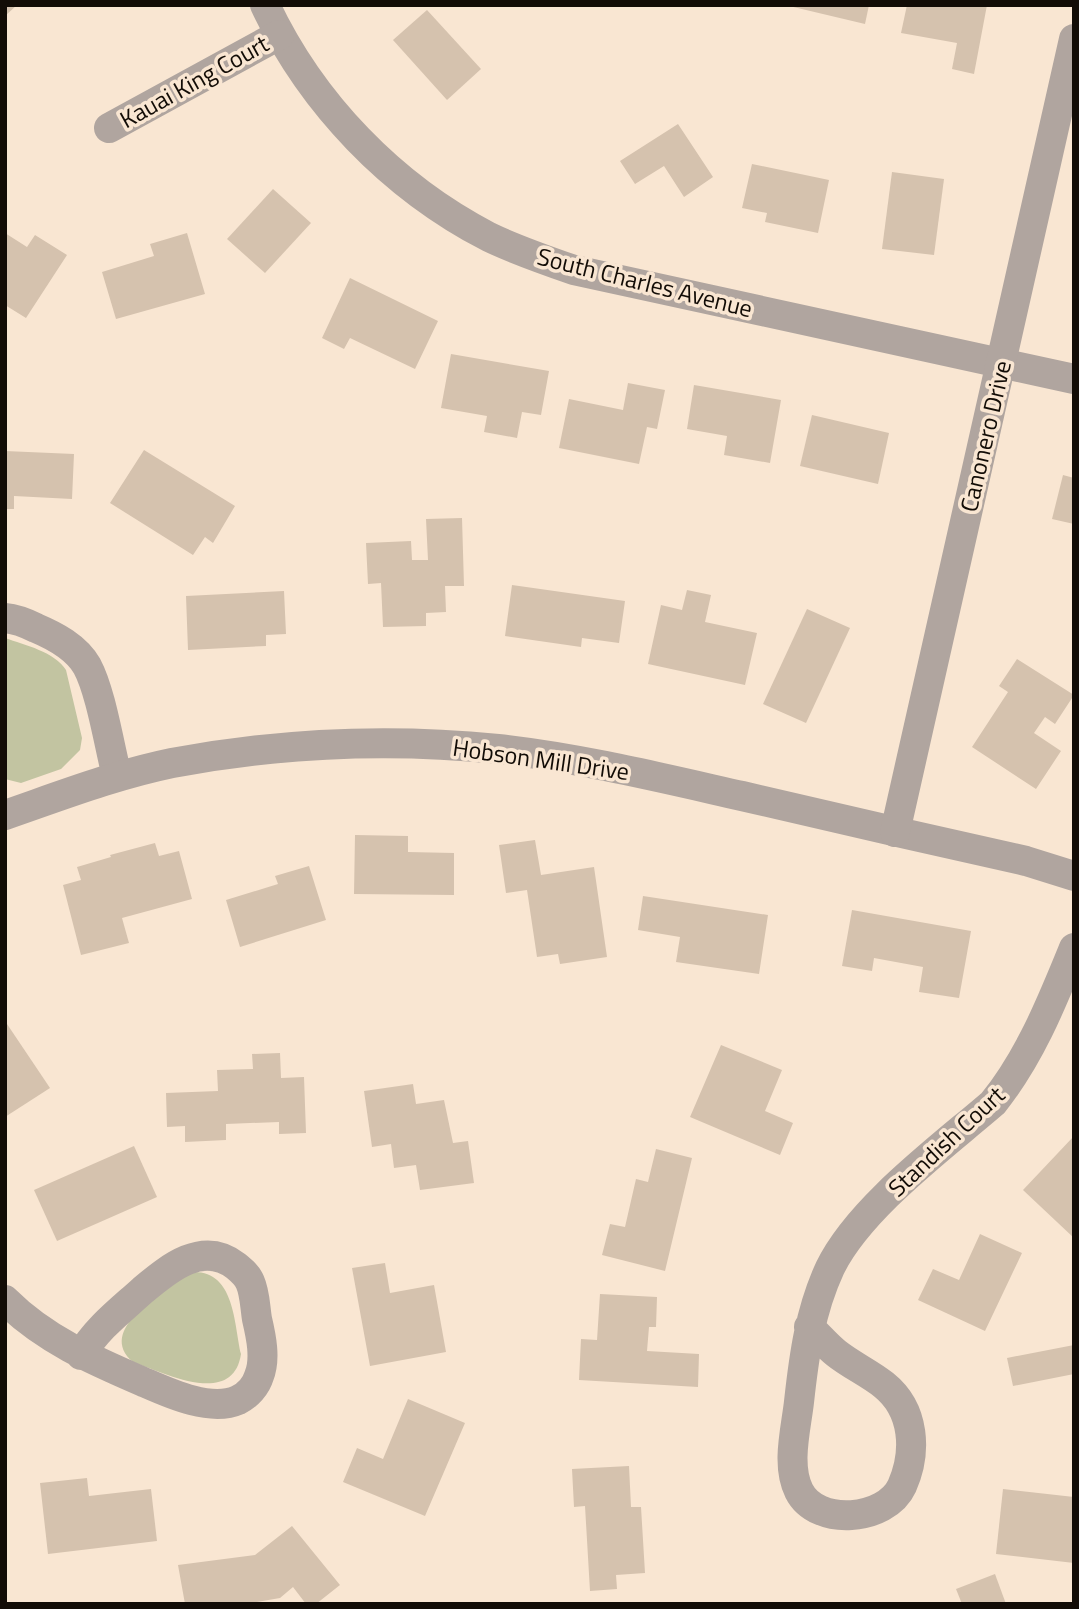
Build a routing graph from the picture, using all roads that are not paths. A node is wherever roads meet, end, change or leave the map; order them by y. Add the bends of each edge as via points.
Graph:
1 (265, 5) edge
2 (279, 35) junction
3 (1074, 39) edge
4 (109, 128) dead end
5 (1001, 363) junction
6 (1074, 379) edge
7 (5, 618) edge
8 (117, 776) junction
9 (5, 815) edge
10 (895, 832) junction
11 (1074, 876) edge
12 (1074, 948) edge
13 (5, 1300) edge
14 (809, 1327) junction
15 (81, 1355) junction

1 - 2 street, South Charles Avenue
2 - 4 street, Kauai King Court
2 - 5 street, South Charles Avenue via 304,75 362,144 419,193 488,236 532,256 574,270
3 - 5 street, Canonero Drive
5 - 6 street, South Charles Avenue
5 - 10 street, Canonero Drive
7 - 8 street via 52,635 86,665
8 - 9 street, Hobson Mill Drive
8 - 10 street, Hobson Mill Drive via 279,748 429,744 599,765
10 - 11 street, Hobson Mill Drive
12 - 14 street, Standish Court via 1026,1056 1004,1089 879,1203 830,1268
13 - 15 street via 34,1326
14 - 14 street, Standish Court via 794,1478 800,1493 824,1512 862,1514 898,1496 912,1451 910,1426 886,1386 835,1352
15 - 15 street via 165,1391 224,1404 239,1399 260,1376 262,1359 250,1283 229,1261 213,1255 180,1262 103,1325

